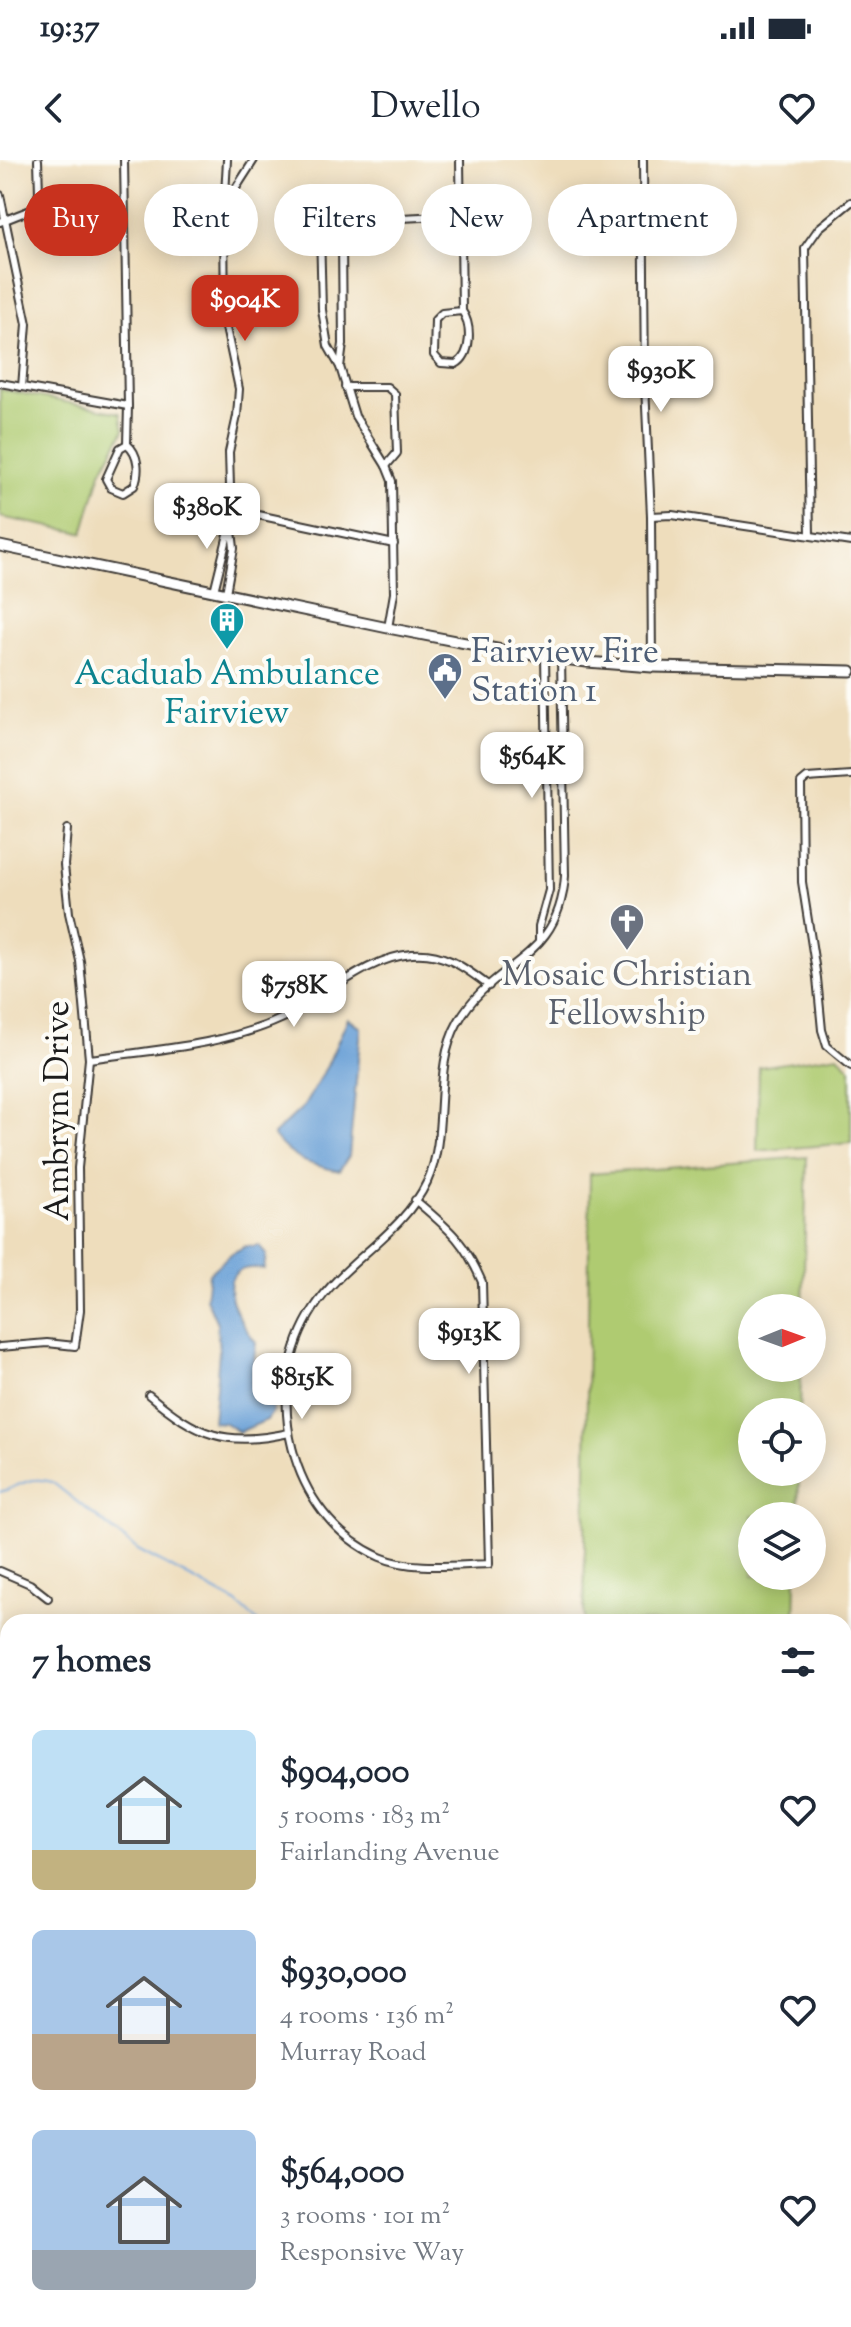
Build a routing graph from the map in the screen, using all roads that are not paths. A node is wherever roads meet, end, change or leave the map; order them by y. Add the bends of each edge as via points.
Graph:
1 (38, 160) edge
2 (124, 160) edge
3 (227, 160) edge
4 (254, 160) edge
5 (460, 160) edge
6 (643, 160) edge
7 (226, 184) edge
8 (239, 184) edge
9 (460, 184) edge
10 (0, 195) edge
11 (851, 202) edge
12 (4, 221) edge
13 (224, 256) edge
14 (321, 256) edge
15 (342, 256) edge
16 (461, 256) edge
17 (462, 311) junction
18 (340, 367) junction
19 (0, 383) edge
20 (22, 387) junction
21 (345, 387) junction
22 (128, 406) junction
23 (127, 444) junction
24 (386, 466) junction
25 (651, 516) junction
26 (231, 518) junction
27 (810, 535) junction
28 (851, 542) edge
29 (394, 544) junction
30 (0, 546) edge
31 (214, 591) junction
32 (226, 593) junction
33 (388, 628) junction
34 (545, 656) junction
35 (561, 659) junction
36 (652, 667) junction
37 (851, 671) edge
38 (851, 775) edge
39 (67, 829) dead end
40 (539, 942) junction
41 (489, 986) junction
42 (89, 1059) junction
43 (851, 1066) edge
44 (415, 1200) junction
45 (0, 1347) edge
46 (149, 1395) dead end
47 (289, 1433) junction
48 (0, 1571) edge
49 (48, 1598) dead end

1 - 12 street via 39,193 33,209
2 - 22 street
3 - 7 street
4 - 8 street
5 - 9 street
6 - 25 street
10 - 12 street
11 - 27 street via 819,228 805,248
12 - 20 street via 27,324
13 - 26 street via 225,323 239,389 229,452
14 - 18 street via 328,346
15 - 18 street
16 - 17 street
17 - 17 street via 442,313 435,320 434,355 441,363 456,364 468,350
18 - 21 street
19 - 20 street
20 - 22 street
21 - 24 street via 355,416
21 - 24 street via 382,386 395,394 397,453
22 - 23 street
23 - 23 street via 106,479 123,493 137,479 137,458
24 - 29 street via 393,492
25 - 27 street
25 - 36 street
26 - 29 street via 258,515
26 - 31 street
26 - 32 street via 234,548
27 - 28 street
29 - 33 street
30 - 31 main road
31 - 32 main road
32 - 33 main road
33 - 34 main road
34 - 35 main road
34 - 40 street via 549,890
35 - 36 main road
35 - 40 street via 563,896 550,930
36 - 37 main road
38 - 43 street via 801,783 802,882 822,1030 827,1046
39 - 42 street, Ambrym Drive via 64,865
40 - 41 street
41 - 42 street via 457,962 432,954 402,956 371,967 281,1019 243,1032
41 - 44 street via 470,1004 448,1045 439,1147
42 - 45 street, Ambrym Drive via 78,1168 80,1310 75,1346
44 - 47 street via 400,1223 315,1306 291,1366 285,1405
44 - 47 street via 455,1234 482,1282 489,1564 404,1564 380,1557 344,1535 322,1512 300,1474
46 - 47 street via 212,1436 260,1439
48 - 49 street

